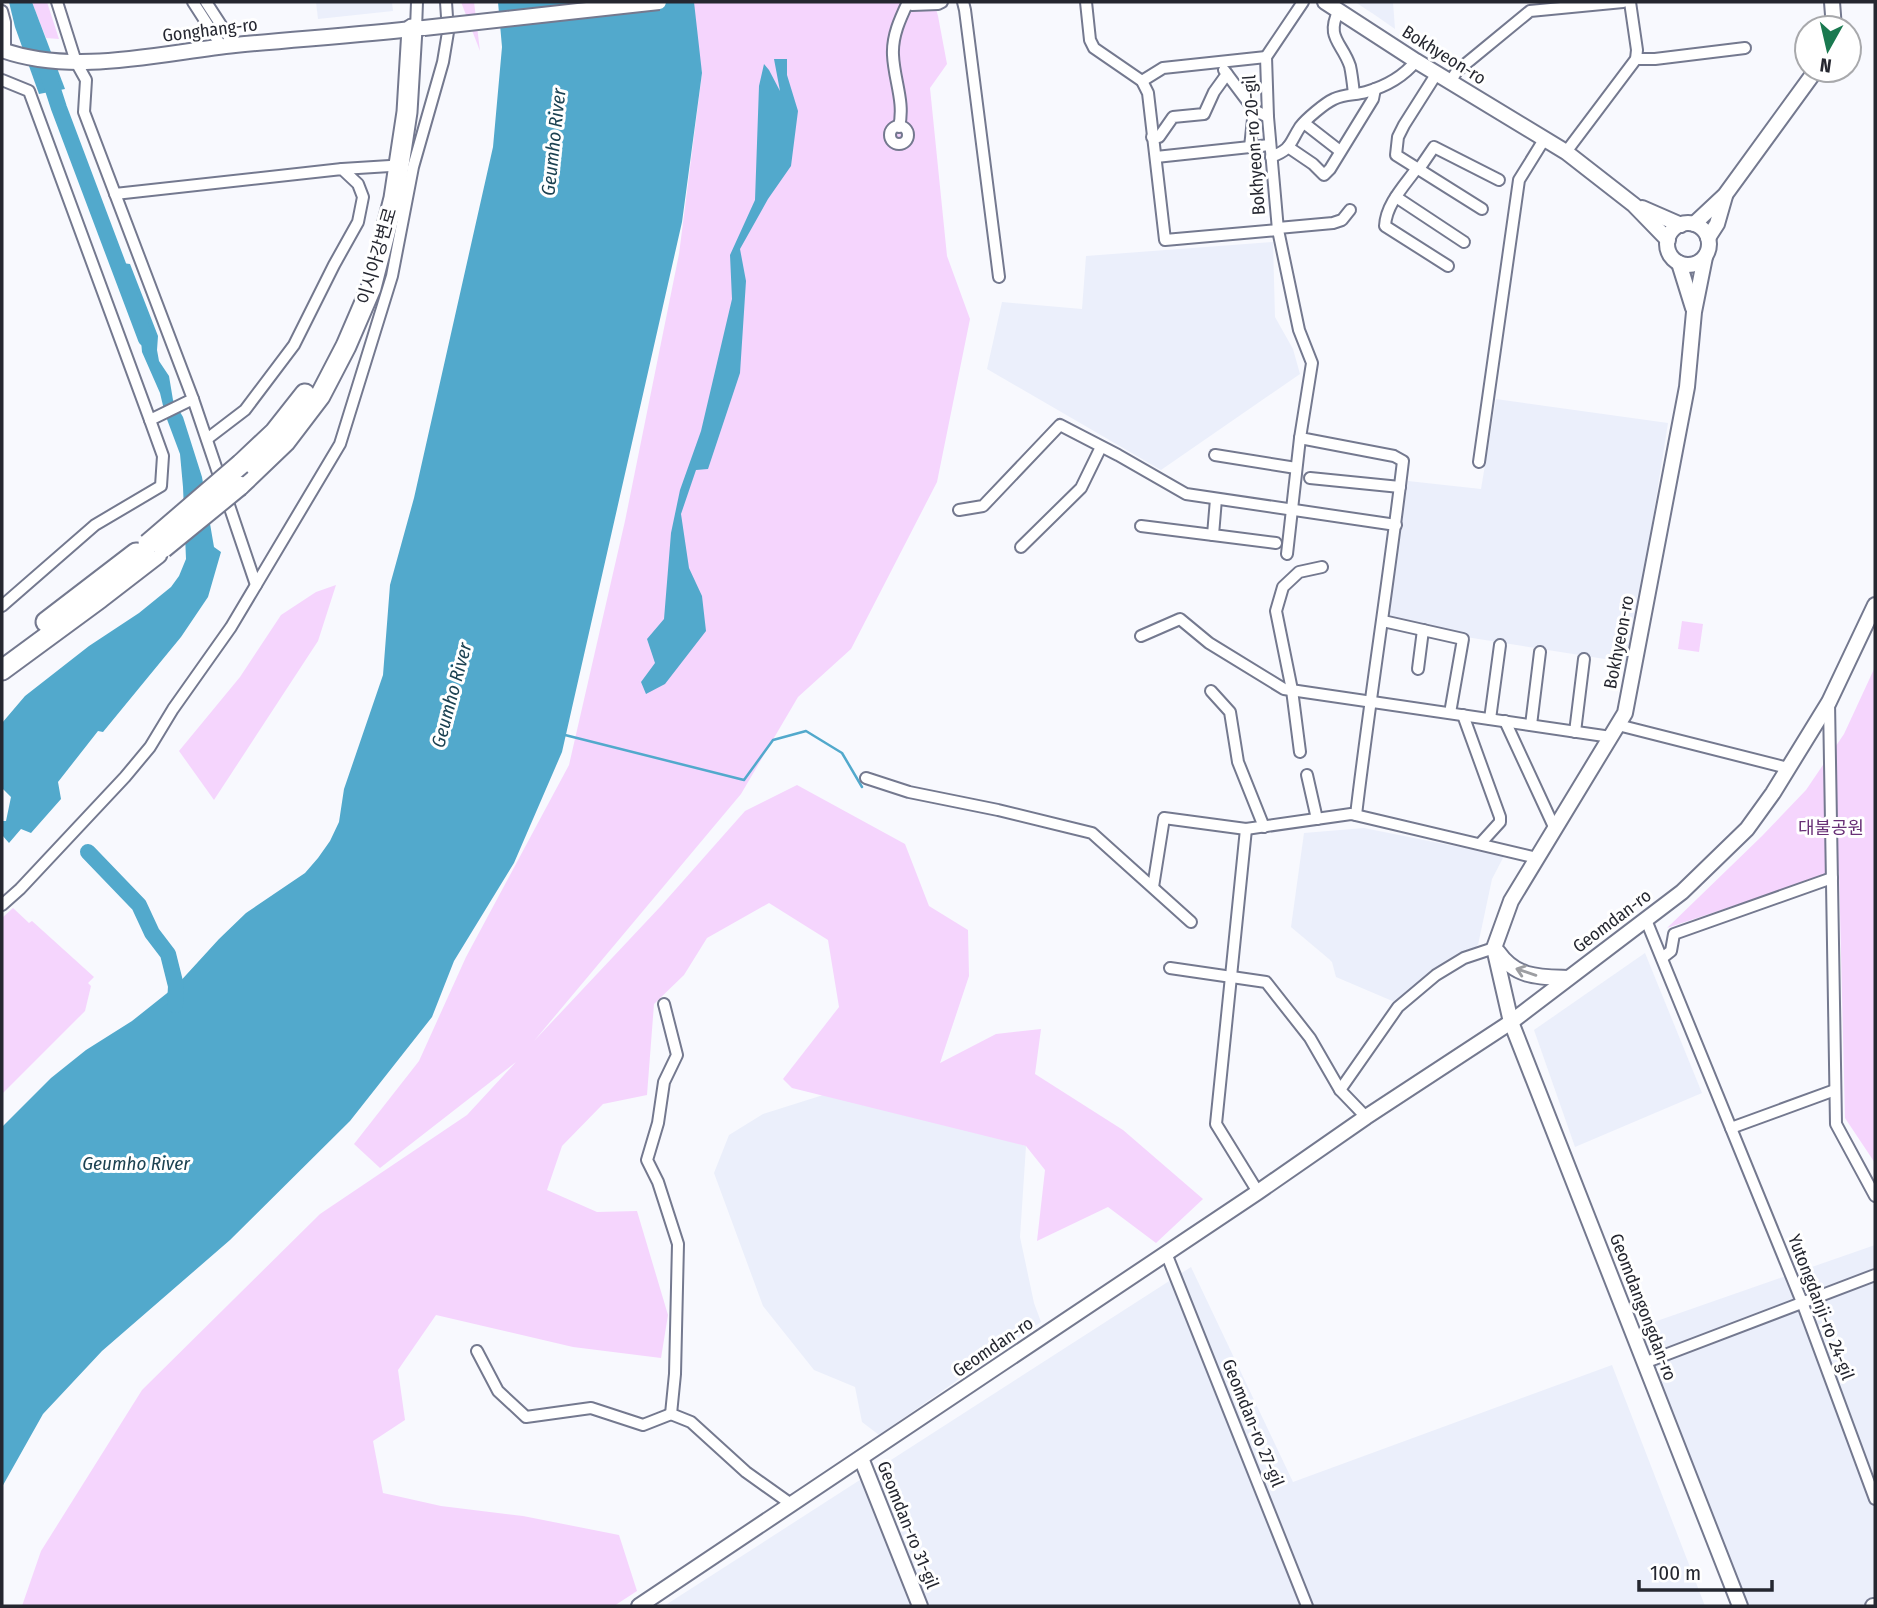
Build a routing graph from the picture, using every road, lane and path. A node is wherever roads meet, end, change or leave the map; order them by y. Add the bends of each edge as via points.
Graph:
1 (57, 2) edge
2 (193, 2) edge
3 (206, 2) edge
4 (417, 2) edge
5 (446, 2) edge
6 (659, 2) edge
7 (907, 2) edge
8 (942, 2) edge
9 (962, 2) edge
10 (1086, 2) edge
11 (1303, 2) edge
12 (1325, 2) edge
13 (1623, 2) edge
14 (1630, 2) edge
15 (1339, 10) junction
16 (2, 11) edge
17 (414, 29) junction
18 (228, 46) junction
19 (1745, 48) dead end
20 (3, 50) edge
21 (1266, 57) junction
22 (1636, 59) junction
23 (1416, 61) junction
24 (76, 62) junction
25 (1218, 62) junction
26 (1437, 73) junction
27 (1227, 74) junction
28 (2, 79) edge
29 (1142, 81) junction
30 (1450, 82) junction
31 (1806, 84) edge
32 (1375, 89) junction
33 (1354, 94) junction
34 (1254, 110) junction
35 (1268, 117) junction
36 (1304, 124) junction
37 (899, 127) dead end
38 (1152, 137) junction
39 (1545, 138) junction
40 (1270, 145) junction
41 (1250, 146) junction
42 (1288, 147) junction
43 (1340, 151) junction
44 (1566, 152) junction
45 (1156, 156) junction
46 (1271, 157) junction
47 (390, 166) junction
48 (342, 169) junction
49 (1418, 169) junction
50 (1499, 180) dead end
51 (115, 194) junction
52 (1726, 195) junction
53 (1396, 197) junction
54 (1634, 205) junction
55 (1482, 209) dead end
56 (1350, 210) dead end
57 (1687, 225) junction
58 (1278, 229) junction
59 (1708, 237) junction
60 (1668, 240) junction
61 (1464, 242) dead end
62 (1705, 257) junction
63 (1679, 263) junction
64 (1448, 266) dead end
65 (999, 277) dead end
66 (1694, 312) junction
67 (193, 400) junction
68 (151, 420) junction
69 (1300, 438) junction
70 (206, 439) junction
71 (1101, 447) junction
72 (1215, 455) dead end
73 (1479, 462) dead end
74 (1296, 468) junction
75 (1310, 478) dead end
76 (1400, 487) junction
77 (1216, 499) junction
78 (959, 510) dead end
79 (1292, 510) junction
80 (1396, 524) junction
81 (1141, 526) dead end
82 (1213, 535) junction
83 (1276, 543) dead end
84 (1021, 547) dead end
85 (152, 549) junction
86 (1287, 554) dead end
87 (1322, 567) dead end
88 (256, 585) junction
89 (1875, 605) edge
90 (2, 606) edge
91 (1383, 621) junction
92 (1423, 630) junction
93 (1141, 636) dead end
94 (1500, 645) dead end
95 (32, 648) junction
96 (1540, 652) dead end
97 (2, 655) edge
98 (1584, 659) dead end
99 (1418, 669) dead end
100 (2, 670) edge
101 (2, 684) edge
102 (1292, 690) junction
103 (1211, 691) dead end
104 (1370, 701) junction
105 (1829, 702) junction
106 (1450, 713) junction
107 (1463, 715) junction
108 (1490, 719) junction
109 (1505, 721) junction
110 (1531, 725) junction
111 (1615, 731) junction
112 (1575, 732) junction
113 (1300, 752) dead end
114 (1788, 768) junction
115 (1307, 775) dead end
116 (866, 778) dead end
117 (1356, 815) junction
118 (1317, 819) junction
119 (1264, 827) junction
120 (1246, 829) junction
121 (1555, 829) junction
122 (1480, 844) junction
123 (1537, 858) junction
124 (1832, 878) junction
125 (1153, 887) junction
126 (2, 905) edge
127 (1646, 920) junction
128 (1191, 922) dead end
129 (1494, 948) junction
130 (1661, 958) junction
131 (1170, 968) dead end
132 (1231, 977) junction
133 (1568, 978) junction
134 (664, 1004) dead end
135 (1511, 1022) junction
136 (1340, 1090) junction
137 (1835, 1090) junction
138 (1366, 1117) junction
139 (1731, 1128) junction
140 (1258, 1192) junction
141 (1875, 1196) edge
142 (1166, 1253) junction
143 (1875, 1275) edge
144 (1802, 1302) junction
145 (477, 1351) dead end
146 (1644, 1363) junction
147 (671, 1414) junction
148 (861, 1458) junction
149 (1875, 1499) edge
150 (792, 1504) junction
151 (639, 1606) edge
152 (920, 1606) edge
153 (1307, 1606) edge
154 (1740, 1606) edge

1 - 24 street
2 - 18 street
3 - 18 street
4 - 17 street
5 - 88 street via 449,32 413,167 392,276 340,444
6 - 17 main road, Gonghang-ro, bridge
7 - 8 street
7 - 37 street via 893,55 902,115
9 - 65 street
10 - 29 street via 1094,48
11 - 21 street, Bokhyeon-ro 20-gil
12 - 15 main road, Bokhyeon-ro
13 - 30 street via 1530,11 1457,71
14 - 22 street
15 - 23 main road, Bokhyeon-ro
15 - 33 street via 1333,22 1334,38 1350,67
16 - 20 street
17 - 18 main road, Gonghang-ro
17 - 47 highway, 이시아강변로
17 - 85 highway, 이시아강변로, bridge via 394,198 371,288 346,346 320,396 285,442 239,486
18 - 24 main road, Gonghang-ro
19 - 22 street
20 - 24 main road, Gonghang-ro
21 - 25 street, Bokhyeon-ro 20-gil
21 - 35 street, Bokhyeon-ro 20-gil
22 - 44 street
23 - 26 main road, Bokhyeon-ro
23 - 32 street via 1399,79
24 - 51 street via 86,80 84,112
25 - 27 street
25 - 29 street, Bokhyeon-ro 20-gil via 1163,68
26 - 30 main road, Bokhyeon-ro
26 - 49 street via 1398,137 1396,155
27 - 34 street
27 - 38 street via 1204,114 1173,117 1159,136
28 - 68 street via 29,91
29 - 38 street via 1148,93
30 - 39 main road, Bokhyeon-ro
31 - 52 main road
32 - 33 street
32 - 43 street
33 - 36 street via 1332,100
34 - 35 street
34 - 41 street
35 - 40 street, Bokhyeon-ro 20-gil
36 - 42 street
36 - 43 street
38 - 45 street
39 - 44 main road, Bokhyeon-ro
39 - 73 street via 1519,180
40 - 41 street
40 - 46 street, Bokhyeon-ro 20-gil
41 - 45 street
42 - 43 street via 1324,175
42 - 46 street
44 - 54 main road, Bokhyeon-ro
45 - 58 street via 1166,240
46 - 58 street, Bokhyeon-ro 20-gil
47 - 48 street
47 - 85 highway, 이시아강변로, bridge via 361,284 314,382 275,432
48 - 51 street
48 - 70 street via 358,184 363,197 358,222 294,345 246,410
49 - 50 street via 1434,147
49 - 53 street
49 - 55 street
51 - 67 street
52 - 57 main road
52 - 59 main road
53 - 61 street
53 - 64 street via 1385,215 1385,226
54 - 57 main road
54 - 60 main road
56 - 58 street via 1333,223
57 - 59 main road via 1700,227
57 - 60 main road via 1671,233
58 - 69 street, Bokhyeon-ro 20-gil via 1299,330 1312,363
59 - 62 main road
60 - 63 main road via 1670,253
62 - 63 main road via 1693,265
62 - 66 main road, Bokhyeon-ro
63 - 66 main road
66 - 111 main road, Bokhyeon-ro via 1684,401 1625,713
67 - 68 street
67 - 70 street
68 - 90 street via 163,456 161,486 95,525
69 - 74 street, Bokhyeon-ro 20-gil
69 - 76 street via 1394,456 1404,461
70 - 88 street
71 - 77 street via 1186,494
71 - 78 street via 1060,425 983,506
71 - 84 street via 1081,488
72 - 74 street
74 - 79 street, Bokhyeon-ro 20-gil
75 - 76 street
76 - 80 street
77 - 79 street
77 - 82 street
79 - 80 street
79 - 86 street, Bokhyeon-ro 20-gil
80 - 91 street
81 - 82 street
82 - 83 street
85 - 95 highway via 100,598
85 - 97 highway
87 - 102 street via 1299,572 1283,587 1276,611
88 - 126 street via 150,747
89 - 105 main road, Geomdan-ro
91 - 92 street
91 - 104 street
92 - 99 street
92 - 106 street via 1463,639
93 - 102 street via 1180,619 1209,643
94 - 108 street
95 - 100 highway
95 - 101 highway
96 - 110 street
98 - 112 street
102 - 104 street
102 - 113 street
103 - 119 street via 1230,712 1238,762
104 - 106 street
104 - 117 street
105 - 114 main road, Geomdan-ro
105 - 124 street, Geomdan-ro
106 - 107 street
107 - 108 street
107 - 122 street via 1500,817
108 - 109 street
109 - 110 street
109 - 121 street
110 - 112 street
111 - 112 street
111 - 114 street
111 - 121 main road, Bokhyeon-ro
114 - 127 main road, Geomdan-ro via 1747,829
115 - 118 street
116 - 125 street via 1092,833
117 - 118 street
117 - 122 street
118 - 119 street
119 - 120 street
120 - 125 street via 1164,818
120 - 132 street
121 - 123 main road, Bokhyeon-ro
122 - 123 street
123 - 129 main road, Bokhyeon-ro via 1511,901
124 - 130 street via 1674,934 1671,951
124 - 137 street, Geomdan-ro
125 - 128 street
127 - 130 street, Yutongdanji-ro 24-gil
127 - 133 main road, Geomdan-ro
133 -> 129 main road via 1530,976 1506,964
129 - 135 main road
129 - 136 street via 1445,969 1398,1007
130 - 139 street, Yutongdanji-ro 24-gil
131 - 132 street
132 - 136 street via 1266,982 1310,1038
132 - 140 street via 1216,1124
133 - 135 main road, Geomdan-ro
134 - 147 street via 677,1055 664,1082 647,1160 678,1244
135 - 138 main road, Geomdan-ro
135 - 146 main road, Geomdangongdan-ro
136 - 138 street
137 - 139 street
137 - 141 street, Geomdan-ro via 1836,1124
138 - 140 main road, Geomdan-ro
139 - 144 street, Yutongdanji-ro 24-gil
140 - 142 main road, Geomdan-ro
142 - 148 main road, Geomdan-ro
142 - 153 street, Geomdan-ro 27-gil
143 - 144 street
144 - 146 street
144 - 149 street, Yutongdanji-ro 24-gil
145 - 147 street via 498,1391 526,1417 591,1408 643,1425
146 - 154 main road, Geomdangongdan-ro
147 - 150 street via 691,1422 746,1472
148 - 150 main road, Geomdan-ro
148 - 152 main road, Geomdan-ro 31-gil
150 - 151 main road, Geomdan-ro

